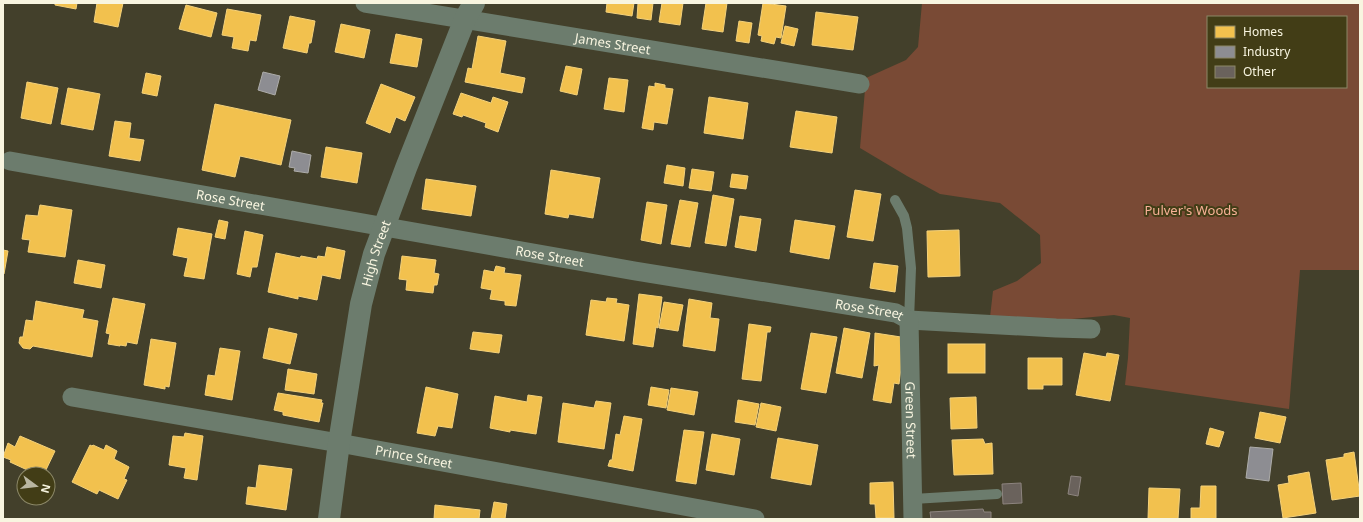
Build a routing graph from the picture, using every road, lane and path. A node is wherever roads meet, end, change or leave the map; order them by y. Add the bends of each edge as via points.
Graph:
1 (365, 3) edge
2 (470, 11) edge
3 (860, 84) dead end
4 (10, 160) dead end
5 (895, 200) dead end
6 (383, 227) junction
7 (909, 320) junction
8 (1091, 329) dead end
9 (72, 397) dead end
10 (339, 443) junction
11 (997, 494) dead end
12 (913, 499) junction
13 (328, 519) edge
14 (755, 519) edge
15 (913, 519) edge

1 - 2 street, James Street
2 - 3 street, James Street
2 - 6 street, High Street
4 - 6 street, Rose Street
5 - 7 lane via 904,216 906,228 910,268
6 - 7 street, Rose Street via 896,313
6 - 10 street, High Street via 361,304
7 - 8 street, Rose Street
7 - 12 street, Green Street
9 - 10 street, Prince Street
10 - 13 street, High Street
10 - 14 street, Prince Street
11 - 12 lane
12 - 15 street, Green Street

